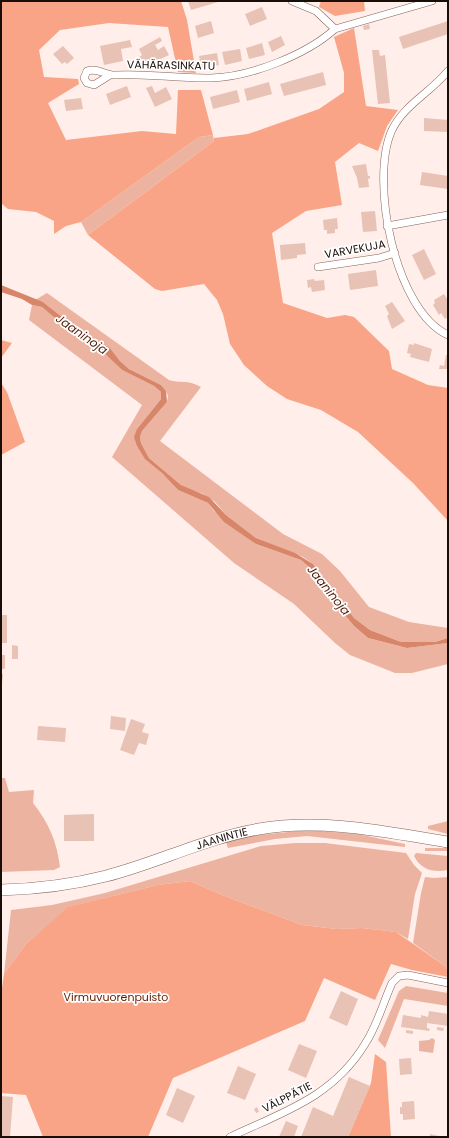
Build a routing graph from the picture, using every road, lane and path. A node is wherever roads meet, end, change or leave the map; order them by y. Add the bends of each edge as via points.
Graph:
1 (292, 1) edge
2 (432, 1) edge
3 (335, 29) junction
4 (448, 71) edge
5 (110, 75) dead end
6 (448, 215) edge
7 (387, 226) junction
8 (396, 253) junction
9 (318, 266) dead end
10 (448, 335) edge
11 (448, 842) edge
12 (1, 890) edge
13 (448, 984) edge
14 (230, 1137) edge

1 - 3 street via 316,11
2 - 3 street, VÄHÄRASINKATU
3 - 5 street, VÄHÄRASINKATU via 323,39 298,52 246,72 213,78
4 - 7 street via 401,115 388,139 383,185
6 - 7 street
7 - 8 street
8 - 9 street, VARVEKUJA via 379,258
8 - 10 street via 418,309 430,323
11 - 12 main road, JAANINTIE via 339,826 290,825 258,829 210,842 106,876 50,888
13 - 14 street, VÄLPPÄTIE via 408,975 399,976 392,983 366,1043 343,1074 312,1098

